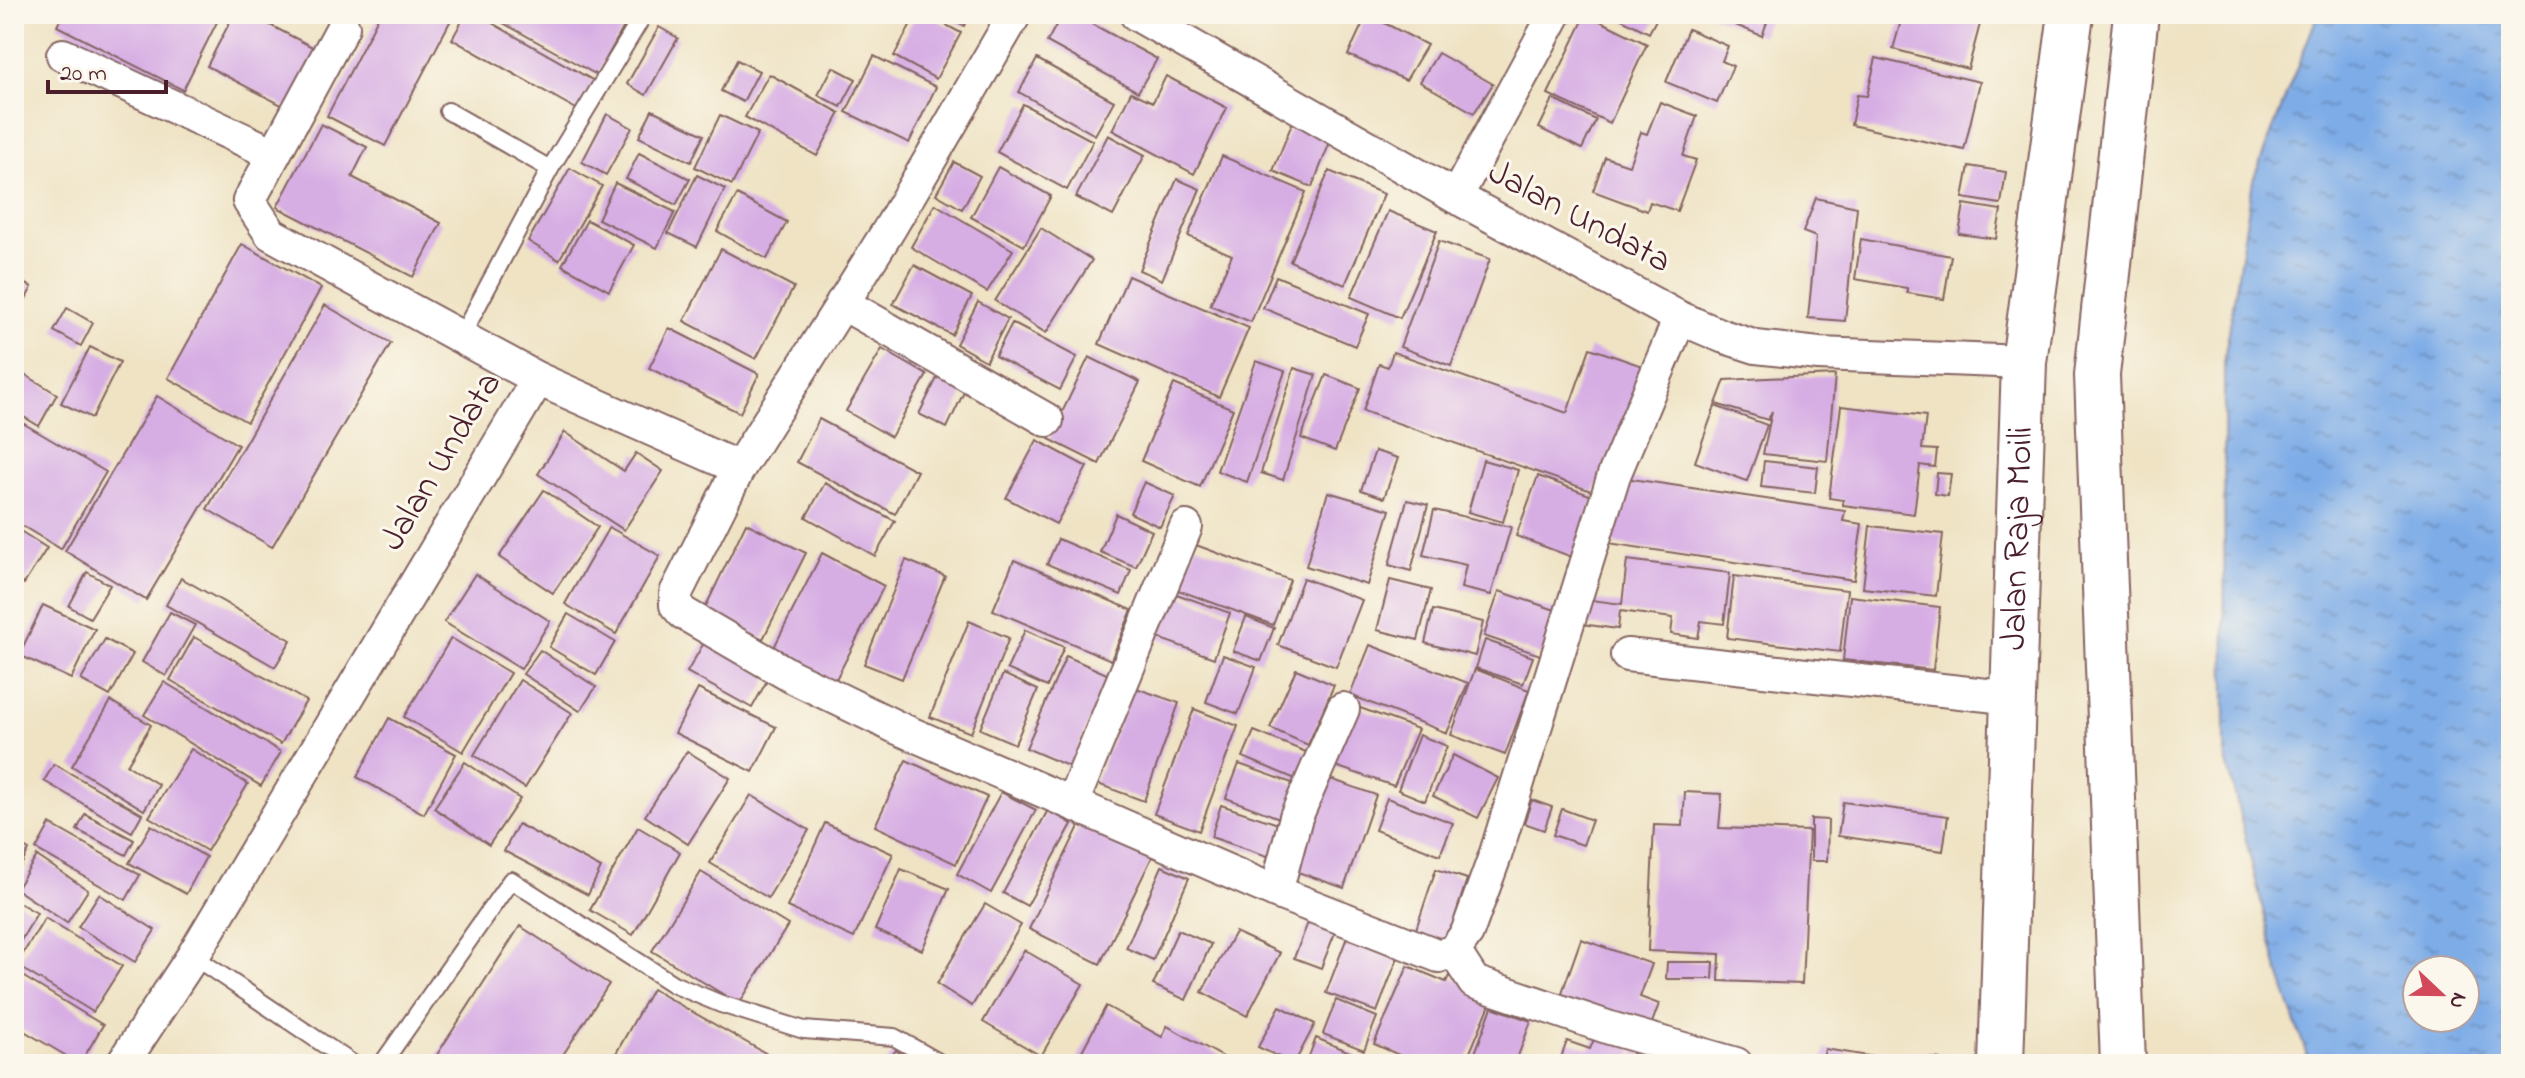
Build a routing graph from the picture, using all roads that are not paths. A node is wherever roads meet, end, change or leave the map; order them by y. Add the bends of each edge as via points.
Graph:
1 (644, 14) edge
2 (1015, 14) edge
3 (1136, 14) edge
4 (1555, 14) edge
5 (2071, 14) edge
6 (2136, 14) edge
7 (343, 27) dead end
8 (63, 55) dead end
9 (448, 111) dead end
10 (274, 154) junction
11 (550, 169) junction
12 (1456, 197) junction
13 (842, 303) junction
14 (1680, 318) junction
15 (461, 337) junction
16 (2024, 362) junction
17 (538, 379) junction
18 (1047, 420) dead end
19 (739, 468) junction
20 (1186, 527) dead end
21 (1627, 655) dead end
22 (2014, 698) junction
23 (1343, 709) dead end
24 (1073, 801) junction
25 (1276, 892) junction
26 (1454, 951) junction
27 (193, 956) junction
28 (122, 1064) edge
29 (353, 1064) edge
30 (382, 1064) edge
31 (942, 1064) edge
32 (1736, 1064) edge
33 (2001, 1064) edge
34 (2123, 1064) edge

1 - 11 lane
2 - 13 street
3 - 12 street, Jalan Undata
4 - 12 street
5 - 16 street, Jalan Raja Moili
6 - 34 street via 2097,375
7 - 10 street
8 - 10 street
9 - 11 lane
10 - 15 street via 249,201 271,234
11 - 15 lane
12 - 14 street, Jalan Undata
13 - 18 street
13 - 19 street
14 - 16 street, Jalan Undata via 1756,347
14 - 26 street via 1614,475 1495,856 1467,933
15 - 17 street
16 - 22 street, Jalan Raja Moili
17 - 19 street, Jalan Undata
17 - 27 street, Jalan Undata
19 - 24 street via 676,593 683,613 791,676 898,728
20 - 24 street
21 - 22 street
22 - 33 street, Jalan Raja Moili
23 - 25 street via 1296,817
24 - 25 street
25 - 26 street via 1427,953
26 - 32 street via 1474,982
27 - 28 street, Jalan Undata
27 - 29 lane
30 - 31 lane via 511,880 673,984 804,1030 894,1037

